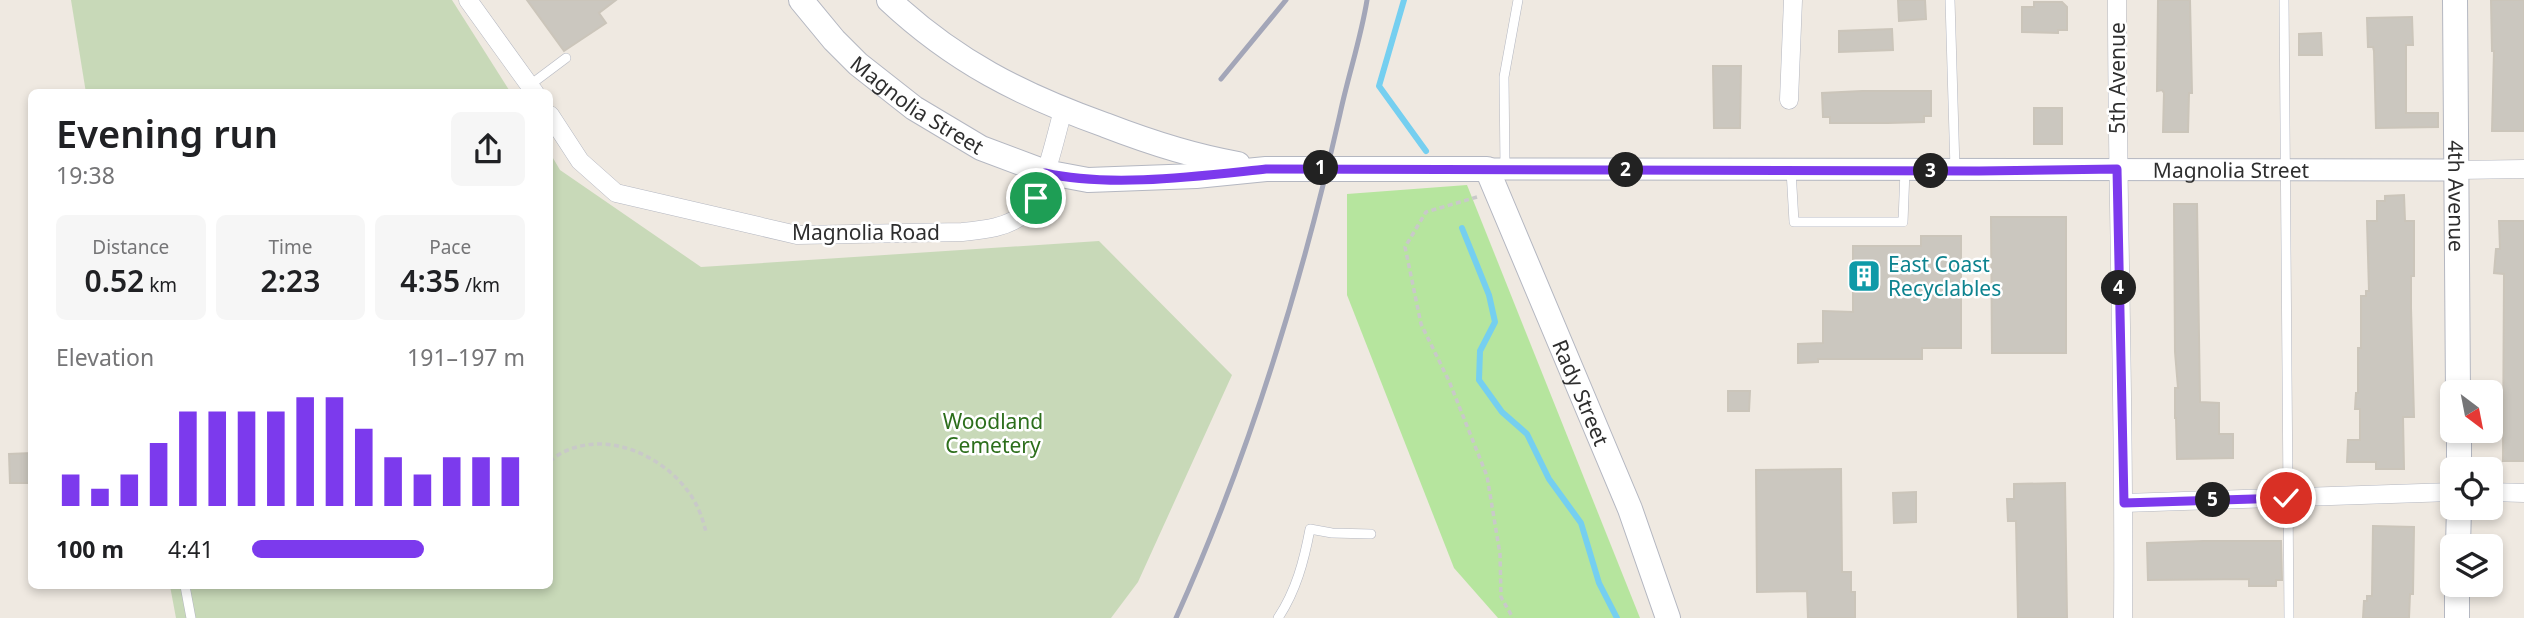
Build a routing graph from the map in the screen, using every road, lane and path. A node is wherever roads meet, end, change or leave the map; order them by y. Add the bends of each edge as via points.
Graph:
1 (468, 0) edge
2 (801, 0) edge
3 (889, 0) edge
4 (1518, 0) edge
5 (1793, 0) edge
6 (1950, 0) edge
7 (2117, 0) edge
8 (2284, 0) edge
9 (2455, 0) edge
10 (566, 58) dead end
11 (533, 89) edge
12 (1789, 100) dead end
13 (1063, 110) junction
14 (553, 120) edge
15 (1266, 169) junction
16 (2117, 169) junction
17 (2286, 169) junction
18 (2524, 169) edge
19 (1791, 170) junction
20 (1905, 170) junction
21 (2457, 170) junction
22 (1955, 171) junction
23 (1045, 173) junction
24 (1496, 177) junction
25 (2458, 380) edge
26 (553, 459) edge
27 (2440, 492) edge
28 (2503, 492) edge
29 (2524, 493) edge
30 (2286, 498) junction
31 (2124, 503) junction
32 (706, 532) dead end
33 (1371, 534) dead end
34 (186, 589) edge
35 (2457, 597) edge
36 (191, 618) edge
37 (1278, 618) edge
38 (1513, 618) edge
39 (1668, 618) edge
40 (2123, 618) edge
41 (2289, 618) edge
42 (2457, 618) edge

1 - 11 street
2 - 23 main road, Magnolia Street via 859,64 914,108 981,148
3 - 13 main road, Magnolia Street via 966,62
4 - 24 lane via 1504,77
5 - 12 street
6 - 22 lane
7 - 16 street, 5th Avenue
8 - 17 lane
9 - 21 main road, 4th Avenue
10 - 11 lane
13 - 15 main road, Magnolia Street via 1181,152
13 - 23 street, Magnolia Road
14 - 23 street, Magnolia Road via 580,161 616,192 797,235 987,229 1007,224 1024,214 1036,198
15 - 23 main road, Magnolia Street via 1087,180
15 - 24 main road, Magnolia Street
16 - 17 street, Magnolia Street
16 - 22 street, Magnolia Street
16 - 31 street, 5th Avenue
17 - 21 street, Magnolia Street
17 - 30 lane
18 - 21 street, Magnolia Street
19 - 20 street, Magnolia Street
19 - 20 lane via 1794,222 1903,222
19 - 24 street, Magnolia Street
20 - 22 street, Magnolia Street
21 - 25 main road, 4th Avenue
24 - 38 path via 1426,212 1405,247 1421,324 1487,476 1500,554 1501,597
24 - 39 main road, Rady Street via 1630,509
26 - 32 path via 568,449 590,444 630,447 663,466 684,486 698,506
27 - 30 street
28 - 29 street
30 - 31 street
30 - 41 lane
31 - 40 street, 5th Avenue
33 - 37 lane via 1310,529 1291,598
34 - 36 lane
35 - 42 main road

